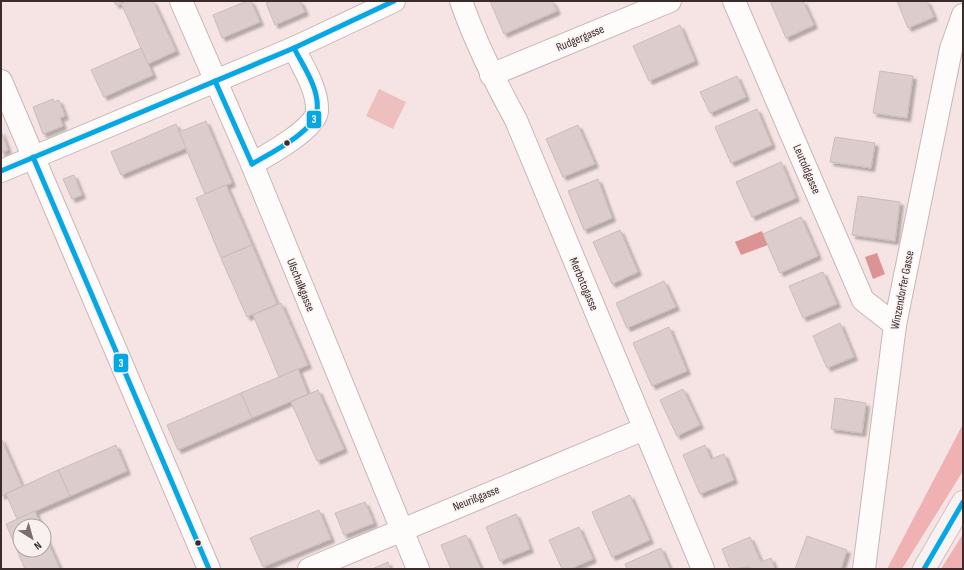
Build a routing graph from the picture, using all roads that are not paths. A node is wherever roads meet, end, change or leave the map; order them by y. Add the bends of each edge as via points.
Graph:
1 (181, 1) edge
2 (394, 1) edge
3 (461, 1) edge
4 (670, 1) edge
5 (734, 1) edge
6 (963, 15) edge
7 (294, 48) junction
8 (491, 76) junction
9 (1, 81) edge
10 (216, 81) junction
11 (33, 157) junction
12 (252, 164) junction
13 (1, 170) edge
14 (894, 325) junction
15 (644, 429) junction
16 (963, 502) edge
17 (401, 530) junction
18 (209, 569) edge
19 (309, 569) edge
20 (418, 569) edge
21 (703, 569) edge
22 (864, 569) edge
23 (924, 569) edge

1 - 10 street, Ulschalkgasse
2 - 7 street
3 - 8 street, Merbotogasse
4 - 8 street, Rudgergasse
5 - 14 street, Leutoldgasse via 863,300
6 - 14 street, Winzendorfer Gasse via 951,49
7 - 10 street
7 - 12 street via 315,96 317,112 308,126
8 - 15 street, Merbotogasse via 516,120
9 - 11 street
10 - 11 street
10 - 12 street, Ulschalkgasse
11 - 13 street
11 - 18 street
12 - 17 street, Ulschalkgasse
14 - 22 street, Winzendorfer Gasse
15 - 17 street, Neurißgasse
15 - 21 street, Merbotogasse
16 - 23 main road
17 - 19 street, Neurißgasse
17 - 20 street, Ulschalkgasse

